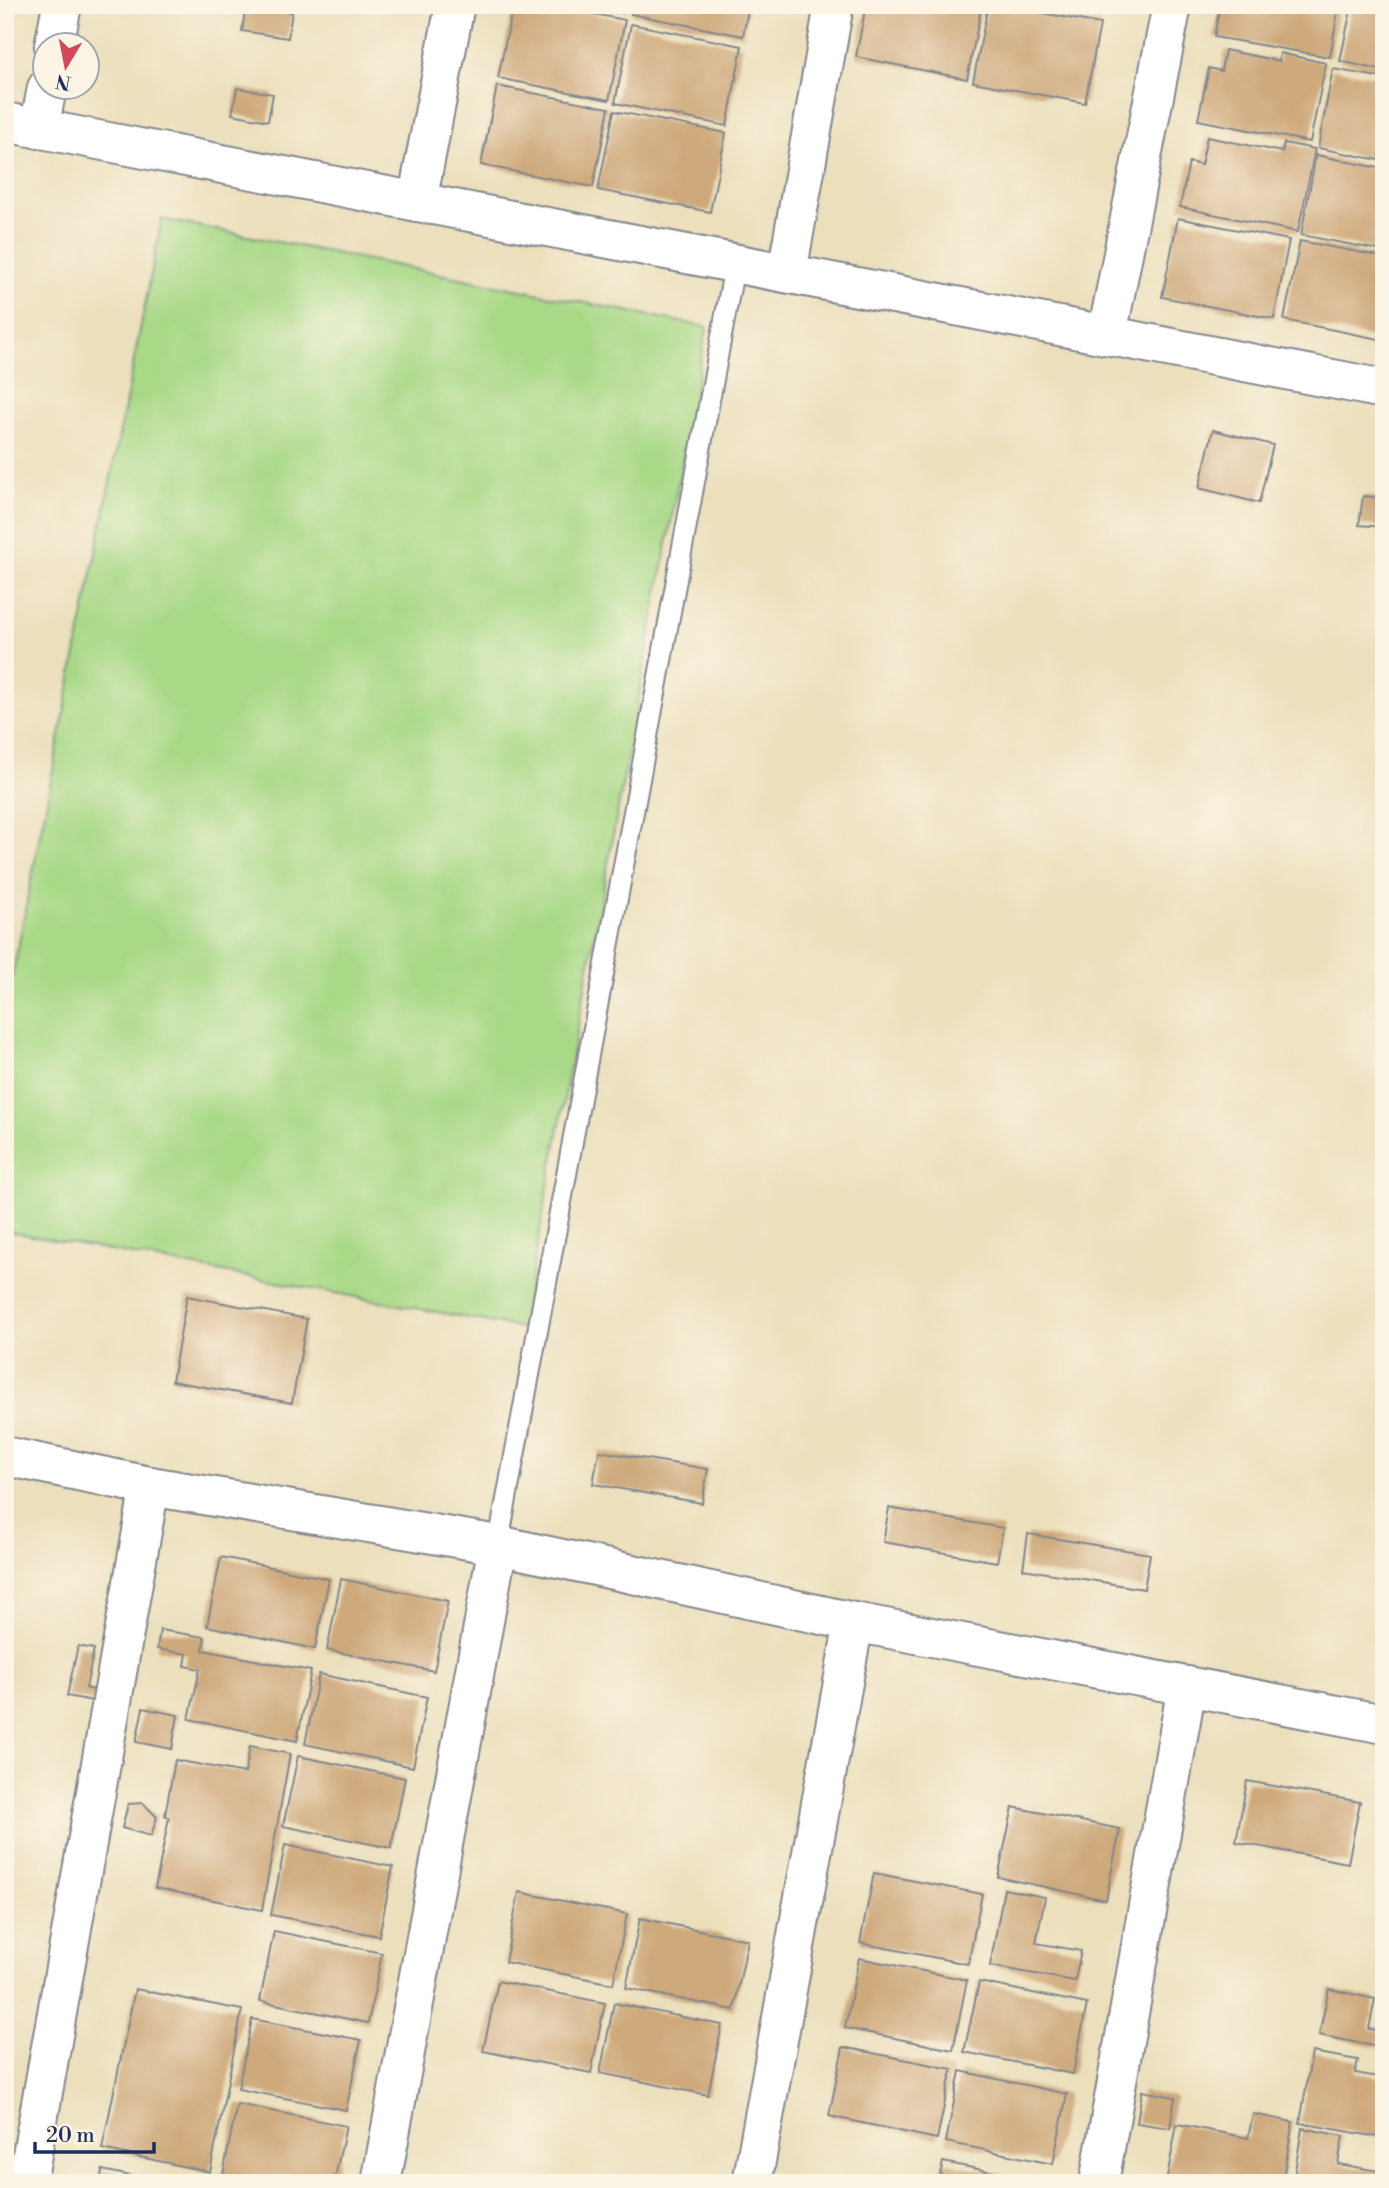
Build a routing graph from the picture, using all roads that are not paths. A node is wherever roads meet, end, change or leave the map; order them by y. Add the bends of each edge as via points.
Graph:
1 (62, 5) edge
2 (455, 5) edge
3 (834, 5) edge
4 (1172, 5) edge
5 (57, 32) edge
6 (38, 102) edge
7 (22, 126) edge
8 (417, 202) junction
9 (735, 263) junction
10 (787, 273) junction
11 (1107, 335) junction
12 (1384, 389) edge
13 (5, 1456) edge
14 (150, 1486) junction
15 (498, 1545) junction
16 (854, 1622) junction
17 (1186, 1686) junction
18 (1384, 1724) edge
19 (27, 2183) edge
20 (381, 2183) edge
21 (752, 2183) edge
22 (1099, 2183) edge

1 - 5 street
2 - 8 street
3 - 10 street
4 - 11 street
6 - 7 street
7 - 8 street
8 - 9 street
9 - 10 street
9 - 15 lane
10 - 11 street
11 - 12 street
13 - 14 street
14 - 15 street
14 - 19 street
15 - 16 street
15 - 20 street
16 - 17 street
16 - 21 street
17 - 18 street
17 - 22 street

